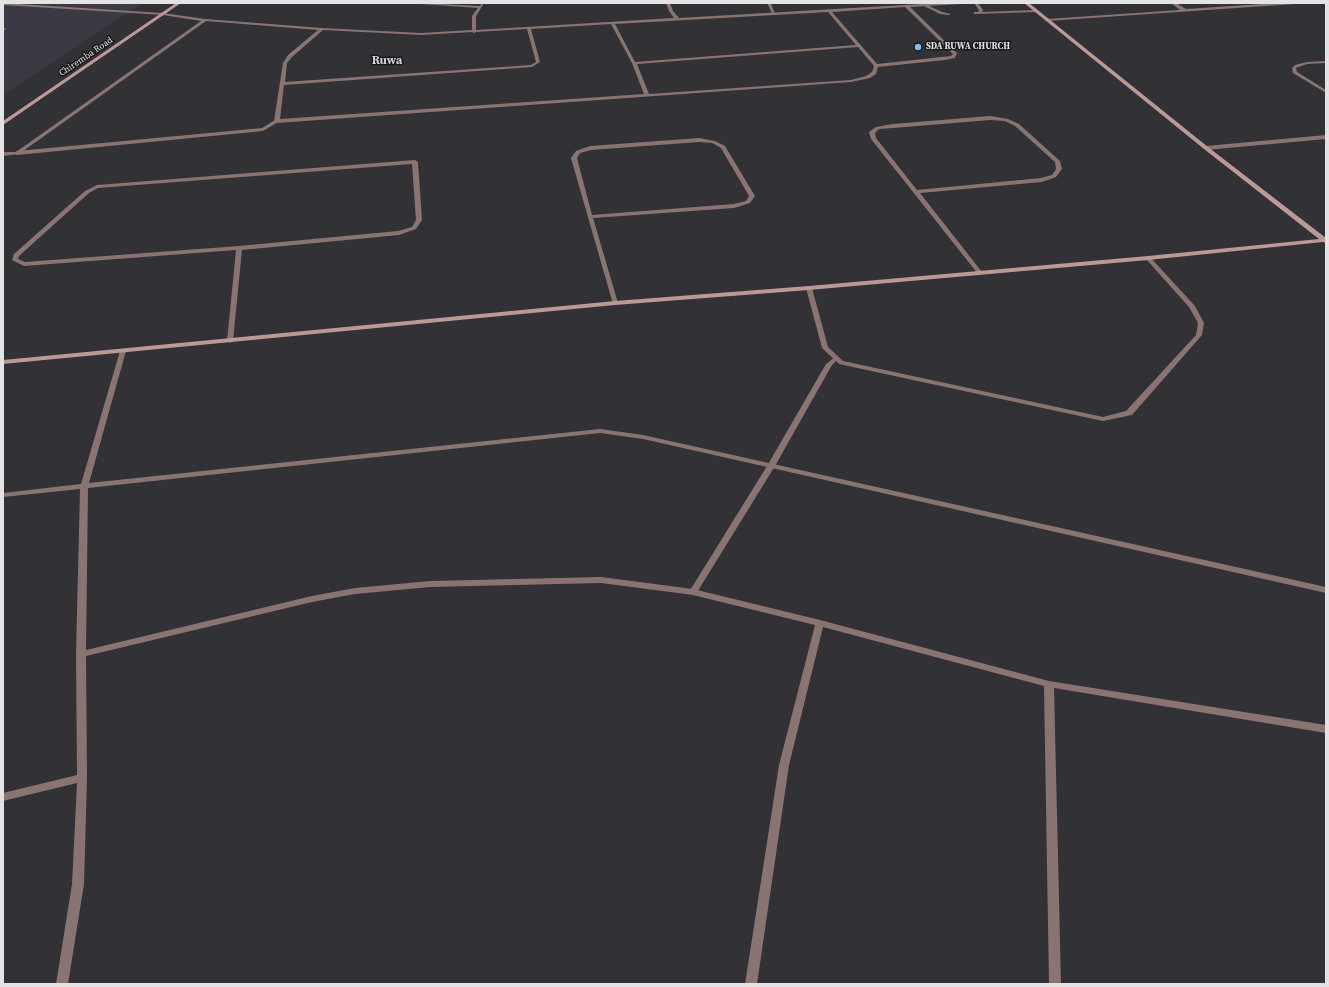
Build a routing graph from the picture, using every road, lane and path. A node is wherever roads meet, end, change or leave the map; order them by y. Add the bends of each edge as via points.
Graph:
1 (179, 3) edge
2 (422, 3) edge
3 (668, 3) edge
4 (769, 3) edge
5 (860, 3) edge
6 (961, 3) edge
7 (976, 3) edge
8 (1026, 3) edge
9 (1173, 3) edge
10 (1295, 3) edge
11 (3, 4) edge
12 (482, 5) edge
13 (925, 5) junction
14 (906, 6) junction
15 (866, 8) junction
16 (1184, 10) junction
17 (829, 11) junction
18 (1036, 11) junction
19 (163, 14) junction
20 (774, 14) junction
21 (949, 14) dead end
22 (205, 20) junction
23 (678, 20) junction
24 (1047, 20) junction
25 (613, 24) junction
26 (3, 27) edge
27 (322, 29) junction
28 (529, 29) junction
29 (3, 30) edge
30 (474, 32) junction
31 (858, 46) junction
32 (1326, 62) edge
33 (634, 63) junction
34 (876, 66) junction
35 (282, 84) junction
36 (1326, 92) edge
37 (647, 95) junction
38 (277, 121) junction
39 (3, 123) edge
40 (1326, 137) edge
41 (1206, 148) junction
42 (16, 153) junction
43 (3, 154) edge
44 (916, 192) junction
45 (590, 217) junction
46 (1326, 241) edge
47 (239, 248) junction
48 (1148, 258) junction
49 (980, 273) junction
50 (809, 288) junction
51 (615, 303) junction
52 (230, 341) junction
53 (123, 350) junction
54 (835, 359) junction
55 (3, 362) edge
56 (771, 466) junction
57 (84, 487) junction
58 (3, 495) edge
59 (1326, 590) edge
60 (693, 592) junction
61 (820, 623) junction
62 (81, 654) junction
63 (1049, 684) junction
64 (1326, 729) edge
65 (82, 778) junction
66 (3, 797) edge
67 (62, 984) edge
68 (750, 984) edge
69 (1055, 984) edge

1 - 19 street, Chiremba Road
2 - 12 street
3 - 23 street
4 - 20 street
5 - 15 street
6 - 13 street
7 - 18 street via 981,10 977,13
8 - 18 street
9 - 16 street
10 - 16 street
11 - 19 street
12 - 30 street via 474,16
13 - 14 street
13 - 21 street
14 - 15 street
14 - 34 street via 955,54 953,58
15 - 17 street
16 - 24 street
17 - 20 street
17 - 31 street
18 - 24 street
19 - 22 street
19 - 39 street, Chiremba Road
20 - 23 street
22 - 27 street
22 - 42 street
23 - 25 street
24 - 41 street
25 - 28 street
25 - 33 street
26 - 29 street
27 - 30 street via 422,34
27 - 35 street via 285,62
28 - 30 street
28 - 35 street via 538,62 532,66
31 - 33 street
31 - 34 street
32 - 36 street via 1294,68 1295,73
33 - 37 street
34 - 37 street via 868,77 851,81
35 - 38 street
37 - 38 street
38 - 42 street via 263,129
40 - 41 street
41 - 46 street
42 - 43 street
44 - 44 street via 873,138 872,132 878,128 990,118 1006,120 1017,125 1058,162 1059,169 1054,176 1042,180
44 - 49 street
45 - 45 street via 574,158 578,152 590,148 698,140 713,142 723,147 752,196 748,202 734,206
45 - 51 street
46 - 48 street
47 - 47 street via 399,233 414,228 419,220 415,162 97,187 87,192 16,255 15,260 24,264
47 - 52 street
48 - 49 street
48 - 54 street via 1192,306 1201,323 1199,335 1129,413 1103,419 840,363
49 - 50 street
50 - 51 street
50 - 54 street via 825,348
51 - 52 street
52 - 53 street
53 - 55 street
53 - 57 street
54 - 56 street via 829,364
56 - 57 street via 643,437 600,431
56 - 59 street
56 - 60 street
57 - 58 street
57 - 62 street
60 - 61 street
60 - 62 street via 601,580 430,584 355,591
61 - 63 street
61 - 68 street via 784,765
62 - 65 street
63 - 64 street
63 - 69 street
65 - 66 street
65 - 67 street via 78,884

